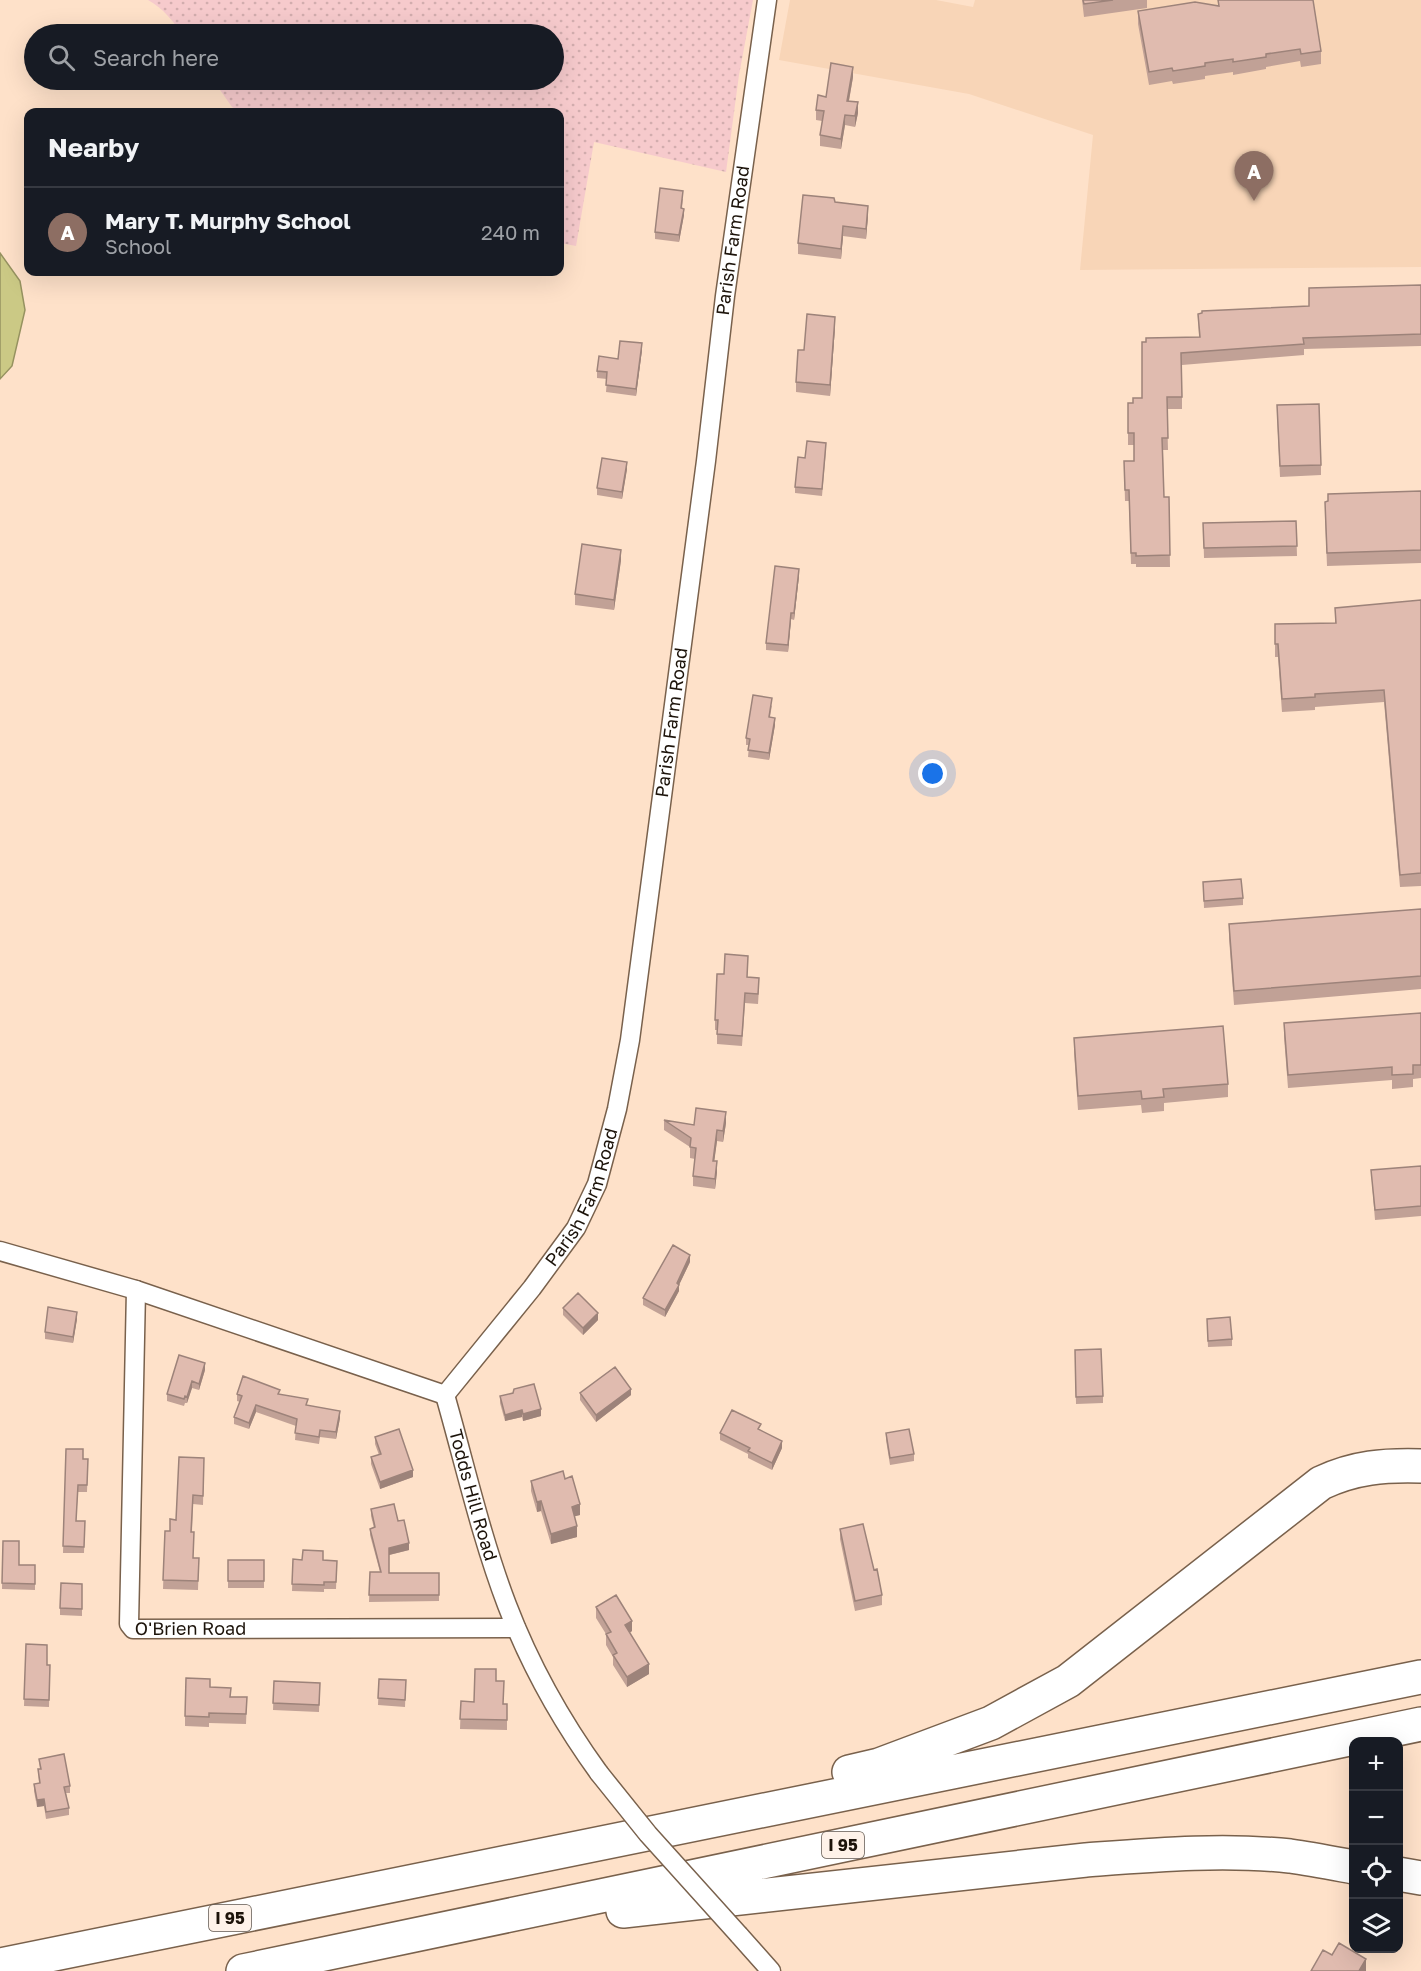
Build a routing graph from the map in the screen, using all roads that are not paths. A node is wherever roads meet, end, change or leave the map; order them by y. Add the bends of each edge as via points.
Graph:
1 (767, 0) edge
2 (0, 1251) edge
3 (136, 1290) junction
4 (445, 1395) junction
5 (1421, 1466) edge
6 (516, 1628) junction
7 (1421, 1677) edge
8 (1421, 1724) edge
9 (1349, 1866) edge
10 (461, 1870) junction
11 (1403, 1875) edge
12 (1421, 1878) edge
13 (0, 1965) edge
14 (254, 1969) edge
15 (771, 1971) edge

1 - 4 street, Parish Farm Road via 630,1040 617,1109 597,1184 576,1228
2 - 3 street
3 - 4 street
3 - 6 street, O'Brien Road via 129,1624 133,1629
4 - 6 street, Todds Hill Road via 486,1542
5 - 10 highway via 1360,1468 1321,1483 1068,1680 991,1723 879,1765
6 - 15 street, Todds Hill Road, bridge via 559,1712 599,1773
7 - 10 highway, I 95
8 - 14 highway, I 95
9 - 14 highway via 1289,1856 1217,1854 1086,1860 606,1913
10 - 13 highway, I 95
11 - 12 highway

